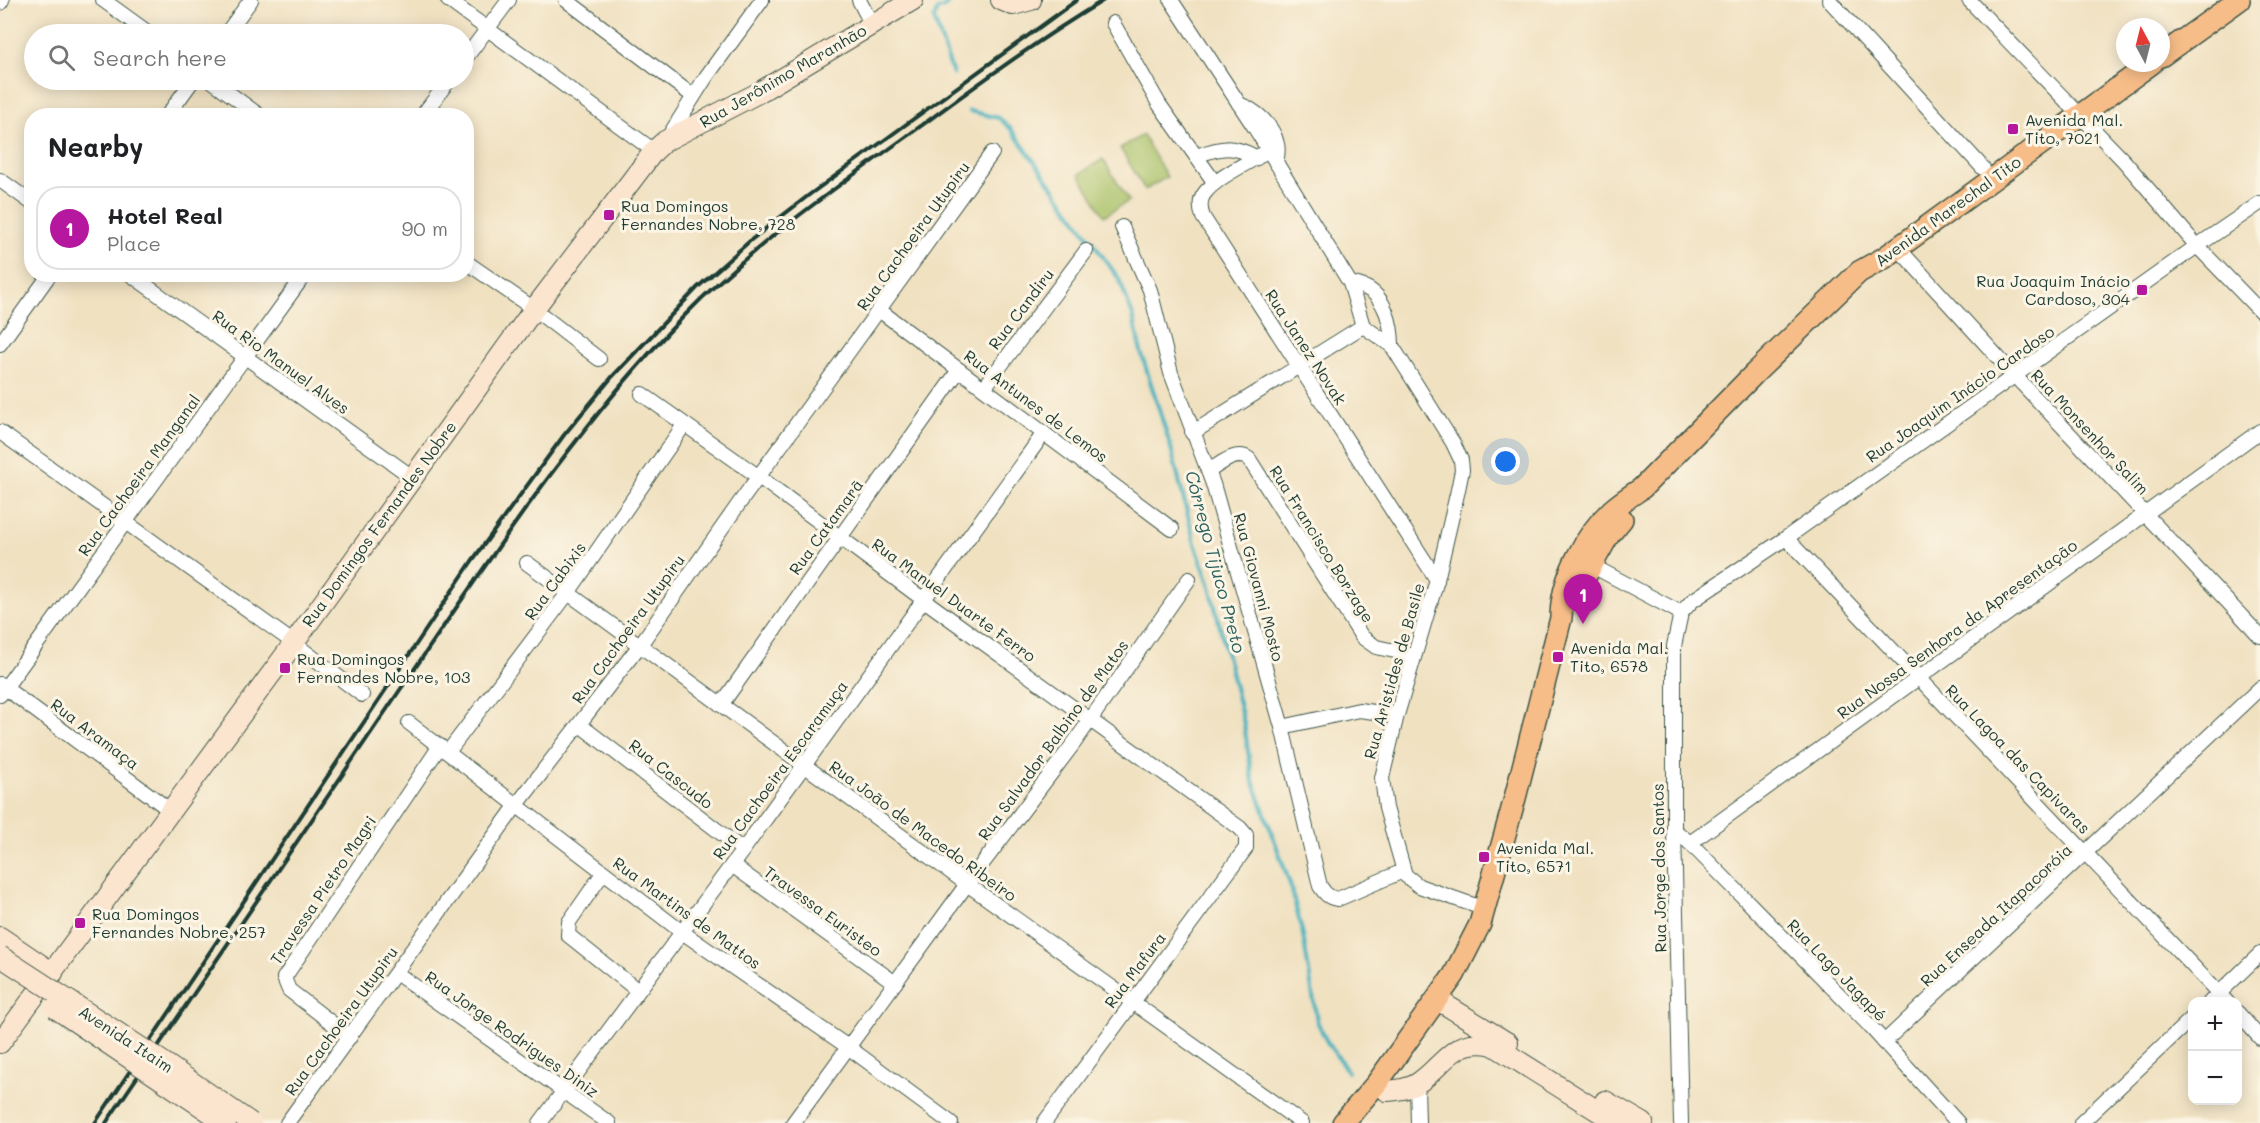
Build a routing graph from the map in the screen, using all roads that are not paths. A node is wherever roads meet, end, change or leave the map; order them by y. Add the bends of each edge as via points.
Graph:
1 (103, 0) edge
2 (251, 0) edge
3 (447, 0) edge
4 (509, 0) edge
5 (566, 0) edge
6 (762, 0) edge
7 (859, 0) edge
8 (913, 0) edge
9 (1001, 0) edge
10 (1031, 0) edge
11 (1171, 0) edge
12 (1829, 0) edge
13 (1969, 0) edge
14 (2219, 0) edge
15 (2239, 0) edge
16 (1113, 23) dead end
17 (136, 24) edge
18 (233, 24) edge
19 (872, 25) junction
20 (486, 29) junction
21 (2170, 37) edge
22 (474, 46) edge
23 (2170, 50) edge
24 (2122, 72) edge
25 (2138, 72) edge
26 (186, 90) edge
27 (225, 90) edge
28 (442, 90) edge
29 (693, 96) junction
30 (1239, 104) junction
31 (173, 108) edge
32 (249, 108) edge
33 (428, 108) edge
34 (2075, 111) junction
35 (660, 146) junction
36 (992, 153) dead end
37 (1263, 154) junction
38 (1196, 156) junction
39 (1276, 163) junction
40 (1983, 168) junction
41 (0, 180) edge
42 (1215, 183) junction
43 (24, 197) edge
44 (1953, 199) junction
45 (2260, 203) edge
46 (1122, 227) dead end
47 (2197, 246) junction
48 (1898, 248) junction
49 (1086, 251) dead end
50 (474, 268) edge
51 (1859, 272) junction
52 (44, 282) edge
53 (141, 282) edge
54 (299, 282) edge
55 (1350, 283) junction
56 (534, 309) junction
57 (879, 310) junction
58 (2260, 311) edge
59 (1363, 326) junction
60 (0, 344) edge
61 (1392, 346) junction
62 (245, 357) junction
63 (599, 359) dead end
64 (1299, 367) junction
65 (959, 370) junction
66 (2015, 376) junction
67 (984, 388) junction
68 (642, 394) dead end
69 (684, 425) junction
70 (2260, 431) edge
71 (0, 432) edge
72 (1044, 433) junction
73 (1192, 433) junction
74 (1209, 471) junction
75 (412, 477) junction
76 (759, 477) junction
77 (2145, 514) junction
78 (124, 523) junction
79 (1172, 530) dead end
80 (839, 537) junction
81 (1786, 538) junction
82 (1584, 561) junction
83 (527, 563) dead end
84 (1189, 579) dead end
85 (1437, 579) junction
86 (568, 593) junction
87 (924, 600) junction
88 (1681, 613) junction
89 (2260, 636) edge
90 (294, 643) junction
91 (640, 645) junction
92 (1414, 656) junction
93 (1918, 678) junction
94 (2260, 688) edge
95 (2, 689) edge
96 (362, 695) dead end
97 (721, 705) junction
98 (1397, 716) junction
99 (1091, 719) junction
100 (409, 723) dead end
101 (580, 725) junction
102 (1281, 727) junction
103 (444, 749) junction
104 (804, 766) junction
105 (516, 806) junction
106 (171, 811) junction
107 (1674, 830) junction
108 (1246, 835) joint
109 (1690, 843) junction
110 (742, 850) junction
111 (2085, 854) junction
112 (732, 865) junction
113 (1403, 871) junction
114 (603, 873) junction
115 (967, 884) junction
116 (1485, 909) junction
117 (682, 932) junction
118 (0, 937) edge
119 (2260, 954) edge
120 (0, 956) edge
121 (0, 972) edge
122 (53, 973) junction
123 (396, 973) junction
124 (895, 983) junction
125 (637, 990) junction
126 (2216, 997) edge
127 (2220, 997) edge
128 (1132, 1000) junction
129 (1447, 1006) junction
130 (2242, 1018) edge
131 (7, 1019) edge
132 (2188, 1023) edge
133 (350, 1036) junction
134 (2260, 1038) edge
135 (1884, 1042) junction
136 (0, 1043) edge
137 (1466, 1045) junction
138 (848, 1047) junction
139 (1417, 1084) junction
140 (564, 1090) junction
141 (1387, 1091) junction
142 (226, 1123) edge
143 (252, 1123) edge
144 (288, 1123) edge
145 (540, 1123) edge
146 (609, 1123) edge
147 (793, 1123) edge
148 (951, 1123) edge
149 (1044, 1123) edge
150 (1302, 1123) edge
151 (1343, 1123) edge
152 (1361, 1123) edge
153 (1418, 1123) edge
154 (1617, 1123) edge
155 (1643, 1123) edge
156 (1681, 1123) edge
157 (1958, 1123) edge
158 (2081, 1123) edge

1 - 17 street
2 - 18 street
3 - 20 street
4 - 20 street
5 - 29 street
6 - 29 street, Rua Domingos Fernandes Nobre
7 - 19 street
8 - 19 street, Rua Jerônimo Maranhão
9 - 10 street via 1013,5
11 - 30 street
12 - 40 street
13 - 34 street
14 - 21 main road
15 - 23 main road
16 - 38 street via 1159,104
19 - 35 street, Rua Jerônimo Maranhão
20 - 22 street
20 - 35 street
24 - 34 main road, Avenida Marechal Tito
25 - 34 main road, Avenida Marechal Tito
26 - 31 street
27 - 32 street
28 - 33 street
29 - 35 street, Rua Domingos Fernandes Nobre
30 - 37 street
30 - 39 street via 1258,113 1275,138
34 - 40 main road, Avenida Marechal Tito
34 - 44 main road, Avenida Marechal Tito
34 - 47 street
35 - 56 street, Rua Domingos Fernandes Nobre
36 - 57 street, Rua Cachoeira Utupiru
37 - 38 street via 1231,148
37 - 39 street
37 - 42 street, Rua Janez Novak
38 - 42 street
39 - 55 street
40 - 44 main road, Avenida Marechal Tito
41 - 43 street
42 - 64 street, Rua Janez Novak via 1202,198 1203,217
44 - 48 main road, Avenida Marechal Tito
44 - 51 main road, Avenida Marechal Tito via 1870,254
45 - 47 street, Rua Joaquim Inácio Cardoso
46 - 73 street, Rua Giovanni Mosto via 1150,290 1162,343
47 - 58 street
47 - 66 street, Rua Joaquim Inácio Cardoso
48 - 51 main road, Avenida Marechal Tito
48 - 66 street, Rua Monsenhor Salim
49 - 67 street, Rua Candiru
50 - 56 street
51 - 82 main road, Avenida Marechal Tito via 1642,488 1608,536
52 - 60 street
53 - 62 street, Rua Rio Manuel Alves
54 - 62 street, Rua Cachoeira Manganal
55 - 59 street
55 - 61 street via 1365,287 1379,301 1392,329
56 - 63 street
56 - 75 street, Rua Domingos Fernandes Nobre
57 - 65 street, Rua Antunes de Lemos
57 - 76 street, Rua Cachoeira Utupiru
59 - 61 street
59 - 64 street
61 - 85 street, Rua Aristides de Basile via 1461,460
62 - 75 street, Rua Rio Manuel Alves
62 - 78 street, Rua Cachoeira Manganal
64 - 73 street
64 - 85 street, Rua Janez Novak
65 - 67 street, Rua Antunes de Lemos
65 - 80 street, Rua Catamarã
66 - 77 street, Rua Monsenhor Salim
66 - 81 street, Rua Joaquim Inácio Cardoso
67 - 72 street, Rua Antunes de Lemos
68 - 69 street, Rua Manuel Duarte Ferro
69 - 76 street, Rua Manuel Duarte Ferro
69 - 86 street, Rua Cabixis
70 - 77 street, Rua Nossa Senhora da Apresentação
71 - 78 street
72 - 79 street, Rua Antunes de Lemos
72 - 87 street, Rua Cachoeira Escaramuça
73 - 74 street, Rua Giovanni Mosto
74 - 92 street, Rua Francisco Borzage via 1234,456 1249,459 1362,637 1376,647
74 - 102 street, Rua Giovanni Mosto
75 - 90 street, Rua Domingos Fernandes Nobre
76 - 80 street, Rua Manuel Duarte Ferro
76 - 91 street, Rua Cachoeira Utupiru
77 - 89 street, Rua Monsenhor Salim
77 - 93 street, Rua Nossa Senhora da Apresentação
78 - 90 street
78 - 95 street, Rua Cachoeira Manganal
80 - 87 street, Rua Manuel Duarte Ferro
80 - 97 street, Rua Catamarã
81 - 88 street, Rua Joaquim Inácio Cardoso
81 - 93 street, Rua Lagoa das Capivaras
82 - 88 street
82 - 116 main road, Avenida Marechal Tito via 1571,605 1561,618
83 - 86 street, Rua João de Macedo Ribeiro
84 - 99 street, Rua Salvador Balbino de Matos
85 - 92 street, Rua Aristides de Basile
86 - 91 street, Rua João de Macedo Ribeiro
86 - 103 street, Rua Cabixis
87 - 99 street, Rua Manuel Duarte Ferro
87 - 104 street, Rua Cachoeira Escaramuça
88 - 107 street, Rua Jorge dos Santos via 1674,646
90 - 96 street
90 - 106 street, Rua Domingos Fernandes Nobre
91 - 97 street, Rua João de Macedo Ribeiro
91 - 101 street, Rua Cachoeira Utupiru
92 - 98 street, Rua Aristides de Basile
93 - 109 street, Rua Nossa Senhora da Apresentação
93 - 111 street, Rua Lagoa das Capivaras
94 - 111 street, Rua Enseada Itapacoróia
95 - 106 street, Rua Aramaça
97 - 104 street, Rua João de Macedo Ribeiro
98 - 102 street via 1359,710
98 - 113 street, Rua Aristides de Basile via 1382,778
99 - 108 street, Rua Manuel Duarte Ferro
99 - 115 street, Rua Salvador Balbino de Matos
100 - 103 street, Rua Martins de Mattos
101 - 105 street, Rua Cachoeira Utupiru
101 - 110 street, Rua Cascudo
102 - 113 street, Rua Giovanni Mosto via 1320,886 1326,895 1332,899 1348,896
103 - 105 street, Rua Martins de Mattos
103 - 133 street, Travessa Pietro Magri via 284,978 289,990
104 - 110 street, Rua Cachoeira Escaramuça
104 - 115 street, Rua João de Macedo Ribeiro
105 - 114 street, Rua Martins de Mattos
105 - 123 street, Rua Cachoeira Utupiru
106 - 122 street, Rua Domingos Fernandes Nobre
107 - 109 street
107 - 156 street, Rua Jorge dos Santos
108 - 128 street, Rua Mafura via 1245,848
109 - 135 street, Rua Lago Jagapé
110 - 112 street, Rua Cachoeira Escaramuça
111 - 126 street, Rua Lagoa das Capivaras
111 - 135 street, Rua Enseada Itapacoróia
112 - 117 street, Rua Cachoeira Escaramuça
112 - 124 street, Travessa Euristeo
113 - 116 street via 1419,886
114 - 117 street, Rua Martins de Mattos
114 - 125 street via 569,922 568,935
115 - 124 street, Rua Salvador Balbino de Matos
115 - 128 street, Rua João de Macedo Ribeiro
116 - 129 main road, Avenida Marechal Tito via 1454,975
117 - 125 street, Rua Cachoeira Escaramuça
117 - 138 street, Rua Martins de Mattos
118 - 122 street
119 - 127 street
120 - 143 street, Avenida Itaim, bridge
121 - 142 street, Avenida Itaim, bridge
122 - 131 street, Rua Domingos Fernandes Nobre
123 - 133 street, Rua Cachoeira Utupiru
123 - 140 street, Rua Jorge Rodrigues Diniz
124 - 138 street, Rua Salvador Balbino de Matos
125 - 140 street, Rua Cachoeira Escaramuça
128 - 149 street, Rua Mafura
128 - 150 street, Rua João de Macedo Ribeiro
129 - 137 street via 1466,1029
129 - 141 main road, Avenida Marechal Tito
129 - 151 main road, Avenida Marechal Tito
129 - 155 street
130 - 134 street
131 - 136 street, Rua Domingos Fernandes Nobre
132 - 158 street
133 - 144 street, Rua Cachoeira Utupiru
135 - 157 street, Rua Lago Jagapé
137 - 139 street via 1444,1057
137 - 154 street via 1493,1045
138 - 147 street, Rua Salvador Balbino de Matos
138 - 148 street, Rua Martins de Mattos
139 - 141 street
139 - 153 street
140 - 145 street, Rua Cachoeira Escaramuça
140 - 146 street, Rua Jorge Rodrigues Diniz
141 - 152 main road, Avenida Marechal Tito

